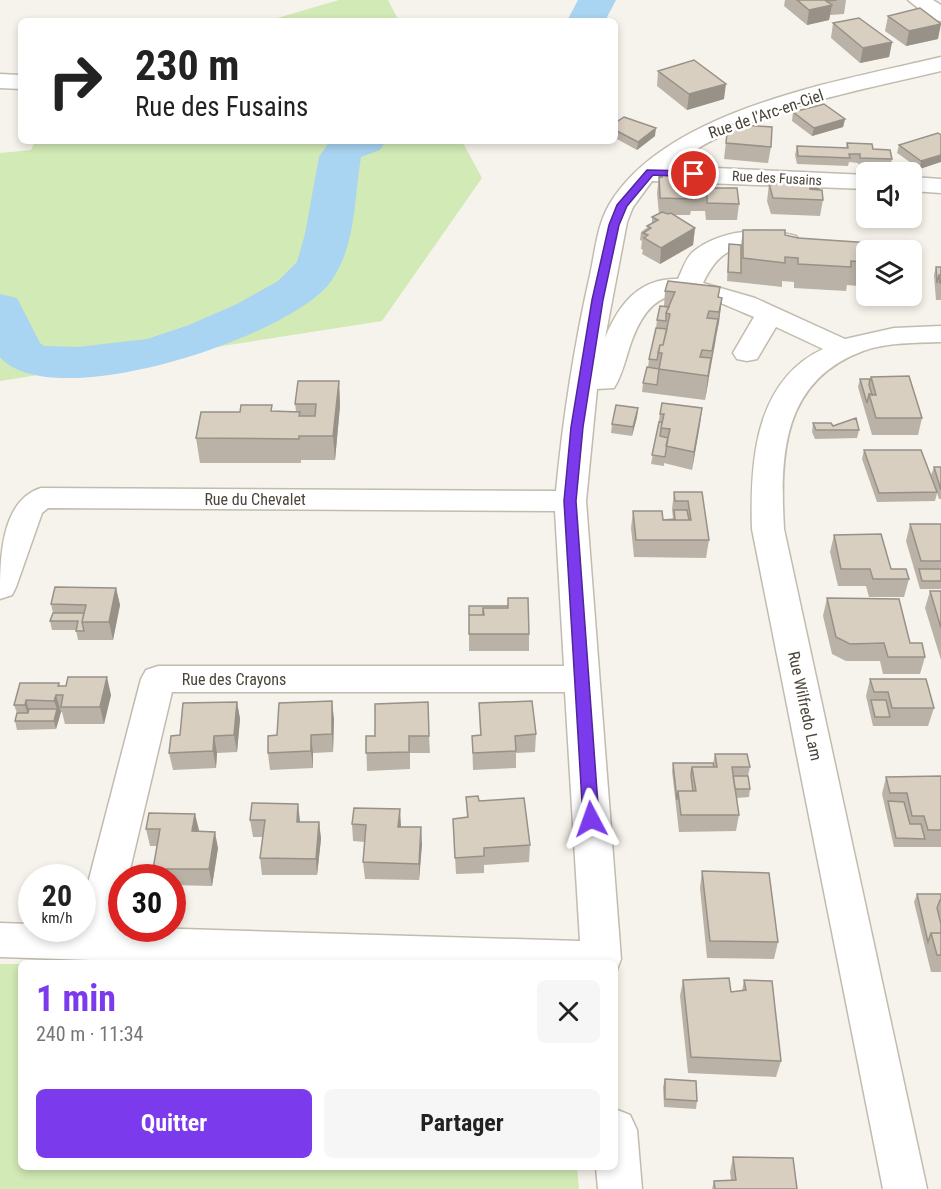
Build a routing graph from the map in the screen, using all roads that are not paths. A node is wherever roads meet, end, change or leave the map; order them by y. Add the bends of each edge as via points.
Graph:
1 (920, 0) edge
2 (941, 15) edge
3 (941, 64) edge
4 (0, 81) edge
5 (18, 82) edge
6 (651, 172) junction
7 (856, 181) edge
8 (922, 185) edge
9 (941, 186) edge
10 (814, 243) edge
11 (687, 288) junction
12 (770, 314) junction
13 (940, 336) edge
14 (842, 348) junction
15 (747, 353) dead end
16 (604, 382) dead end
17 (570, 501) junction
18 (0, 587) edge
19 (582, 679) junction
20 (0, 940) edge
21 (93, 943) junction
22 (573, 960) edge
23 (601, 960) edge
24 (618, 1165) edge
25 (620, 1189) edge
26 (905, 1189) edge

1 - 2 street
3 - 6 street, Rue de l'Arc-en-Ciel via 733,122 685,145
4 - 5 street
6 - 7 street, Rue des Fusains
6 - 17 street, Rue de l'Arc-en-Ciel via 622,205 614,225 597,300
8 - 9 street
10 - 11 street via 751,238 731,242 702,257
11 - 12 street via 714,293
11 - 16 street via 658,287 646,294 631,313
12 - 14 street
12 - 15 street
13 - 14 street, Rue Wilfredo Lam via 882,338
14 - 26 street, Rue Wilfredo Lam via 813,365 783,404 773,428 765,496 768,528
17 - 18 street, Rue du Chevalet via 41,498 28,508
17 - 19 street, Rue de l'Arc-en-Ciel
19 - 21 street, Rue des Crayons via 158,679
19 - 23 street, Rue de l'Arc-en-Ciel
20 - 21 street
21 - 22 street
24 - 25 street

